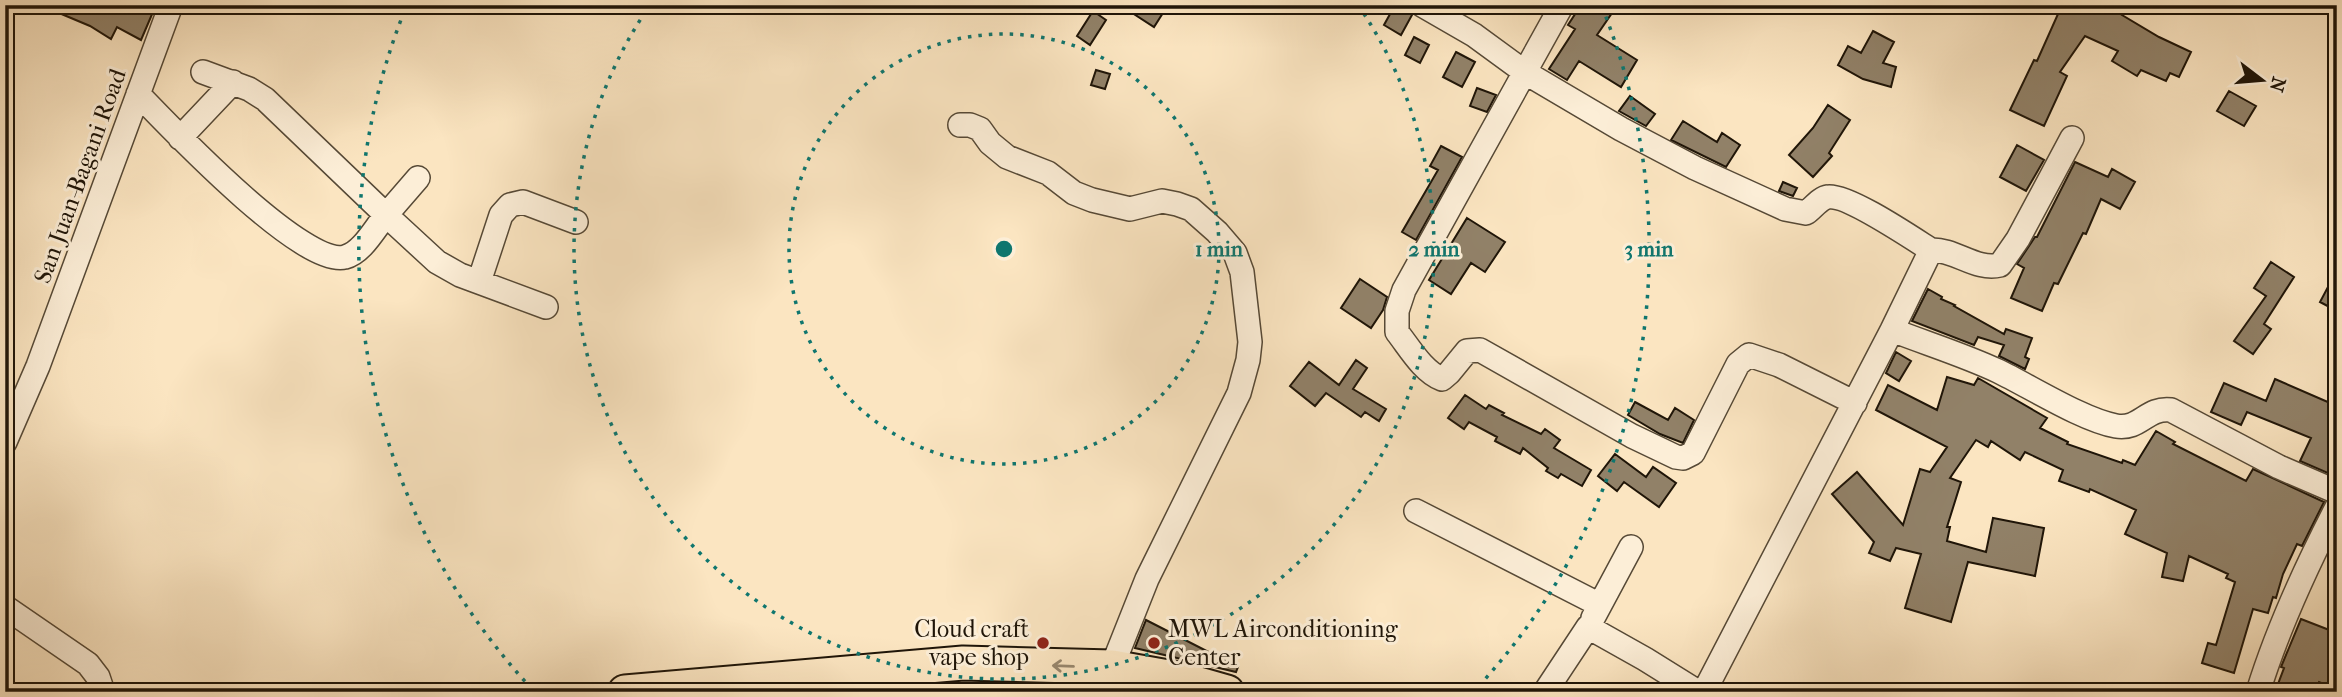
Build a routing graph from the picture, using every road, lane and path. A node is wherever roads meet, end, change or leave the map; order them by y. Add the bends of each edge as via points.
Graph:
1 (171, 5) edge
2 (1422, 5) edge
3 (1562, 5) edge
4 (203, 72) dead end
5 (1526, 73) junction
6 (233, 82) junction
7 (138, 94) junction
8 (960, 125) dead end
9 (180, 138) junction
10 (2071, 138) dead end
11 (418, 178) dead end
12 (386, 215) junction
13 (576, 222) dead end
14 (1931, 250) junction
15 (479, 282) junction
16 (546, 307) dead end
17 (1892, 330) junction
18 (1854, 403) junction
19 (5, 442) edge
20 (2337, 492) edge
21 (2337, 507) edge
22 (1416, 511) dead end
23 (1631, 547) dead end
24 (1600, 605) junction
25 (5, 607) edge
26 (1588, 627) junction
27 (1112, 667) junction
28 (701, 689) edge
29 (103, 692) edge
30 (625, 692) edge
31 (1227, 692) edge
32 (1545, 692) edge
33 (1698, 692) edge
34 (1704, 692) edge
35 (2258, 692) edge

1 - 7 street, San Juan-Bagani Road
2 - 5 street
3 - 5 street
4 - 6 street
5 - 14 street via 1695,168 1785,209 1806,213 1821,199 1837,197
5 - 18 street via 1397,310 1397,331 1432,374 1442,379 1467,351 1480,350 1632,436 1684,458 1699,444 1738,364 1749,355
6 - 9 street
6 - 12 street via 265,99
7 - 9 street
7 - 19 street, San Juan-Bagani Road via 38,366
8 - 27 street via 980,129 1007,157 1048,173 1092,200 1130,209 1162,201 1191,209 1236,253 1242,272 1250,342 1239,393 1147,579
9 - 12 street via 286,233 329,257 355,252
10 - 14 street via 2000,265 1986,266 1950,251
11 - 12 street
12 - 15 street via 437,262
13 - 15 street via 523,202 510,205 501,215
14 - 17 street
15 - 16 street
17 - 18 street
17 - 20 street via 1996,370 2116,426 2135,425 2154,410 2171,410
18 - 34 street
21 - 35 street via 2297,588
22 - 24 street
23 - 24 street
24 - 26 street
25 - 29 street via 88,664
26 - 32 street
26 - 33 street
27 -> 28 highway via 963,663
27 - 31 highway
28 - 30 highway

